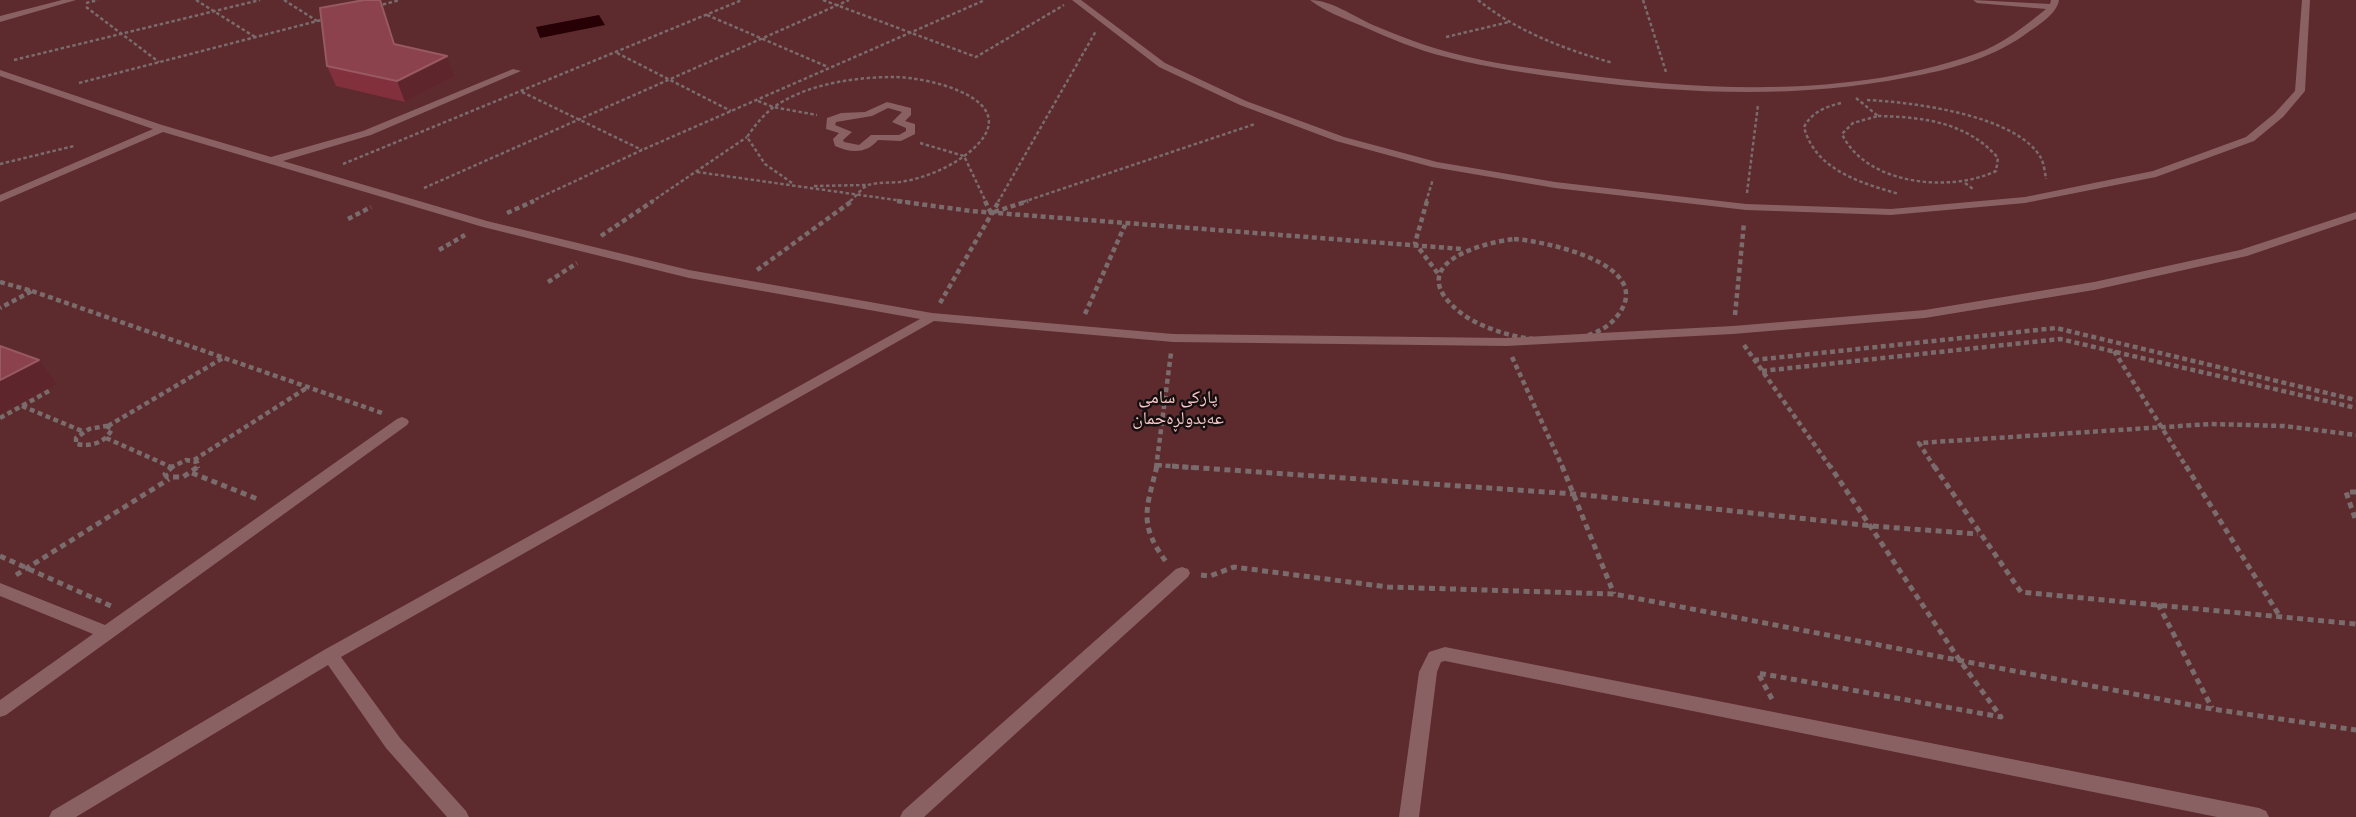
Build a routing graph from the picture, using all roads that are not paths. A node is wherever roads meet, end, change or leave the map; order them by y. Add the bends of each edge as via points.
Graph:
1 (72, 0) edge
2 (1074, 0) edge
3 (1314, 0) edge
4 (1977, 0) edge
5 (2306, 0) edge
6 (2054, 3) edge
7 (0, 19) edge
8 (516, 71) dead end
9 (0, 73) edge
10 (834, 118) joint
11 (163, 128) junction
12 (273, 160) junction
13 (0, 199) edge
14 (2356, 215) edge
15 (932, 317) junction
16 (398, 426) road end
17 (1182, 573) road end
18 (4, 584) edge
19 (107, 633) junction
20 (330, 655) junction
21 (0, 709) edge
22 (60, 817) edge
23 (460, 817) edge
24 (910, 817) edge
25 (1409, 817) edge
26 (2259, 817) edge

1 - 7 street
2 - 5 street via 1162,65 1275,117 1436,165 1555,185 1746,207 1891,212 2025,201 2156,174 2250,139 2300,91
3 - 6 street via 1418,44 1512,68 1629,85 1760,90 1917,75 1981,55 2024,32
4 - 6 street
8 - 12 street via 367,133
9 - 11 street
10 - 10 street via 830,127 846,132 838,139 847,149 911,132 911,126 897,122 907,110 899,106 878,107 865,116
11 - 12 street
11 - 13 street
12 - 15 street via 483,224 689,274
14 - 15 street via 2243,253 2094,286 1925,314 1733,330 1506,342 1173,338
15 - 20 street
16 - 19 street
17 - 24 street
18 - 19 street
19 - 21 street
20 - 22 street
20 - 23 street via 394,743
25 - 26 street via 1430,663 1445,654

